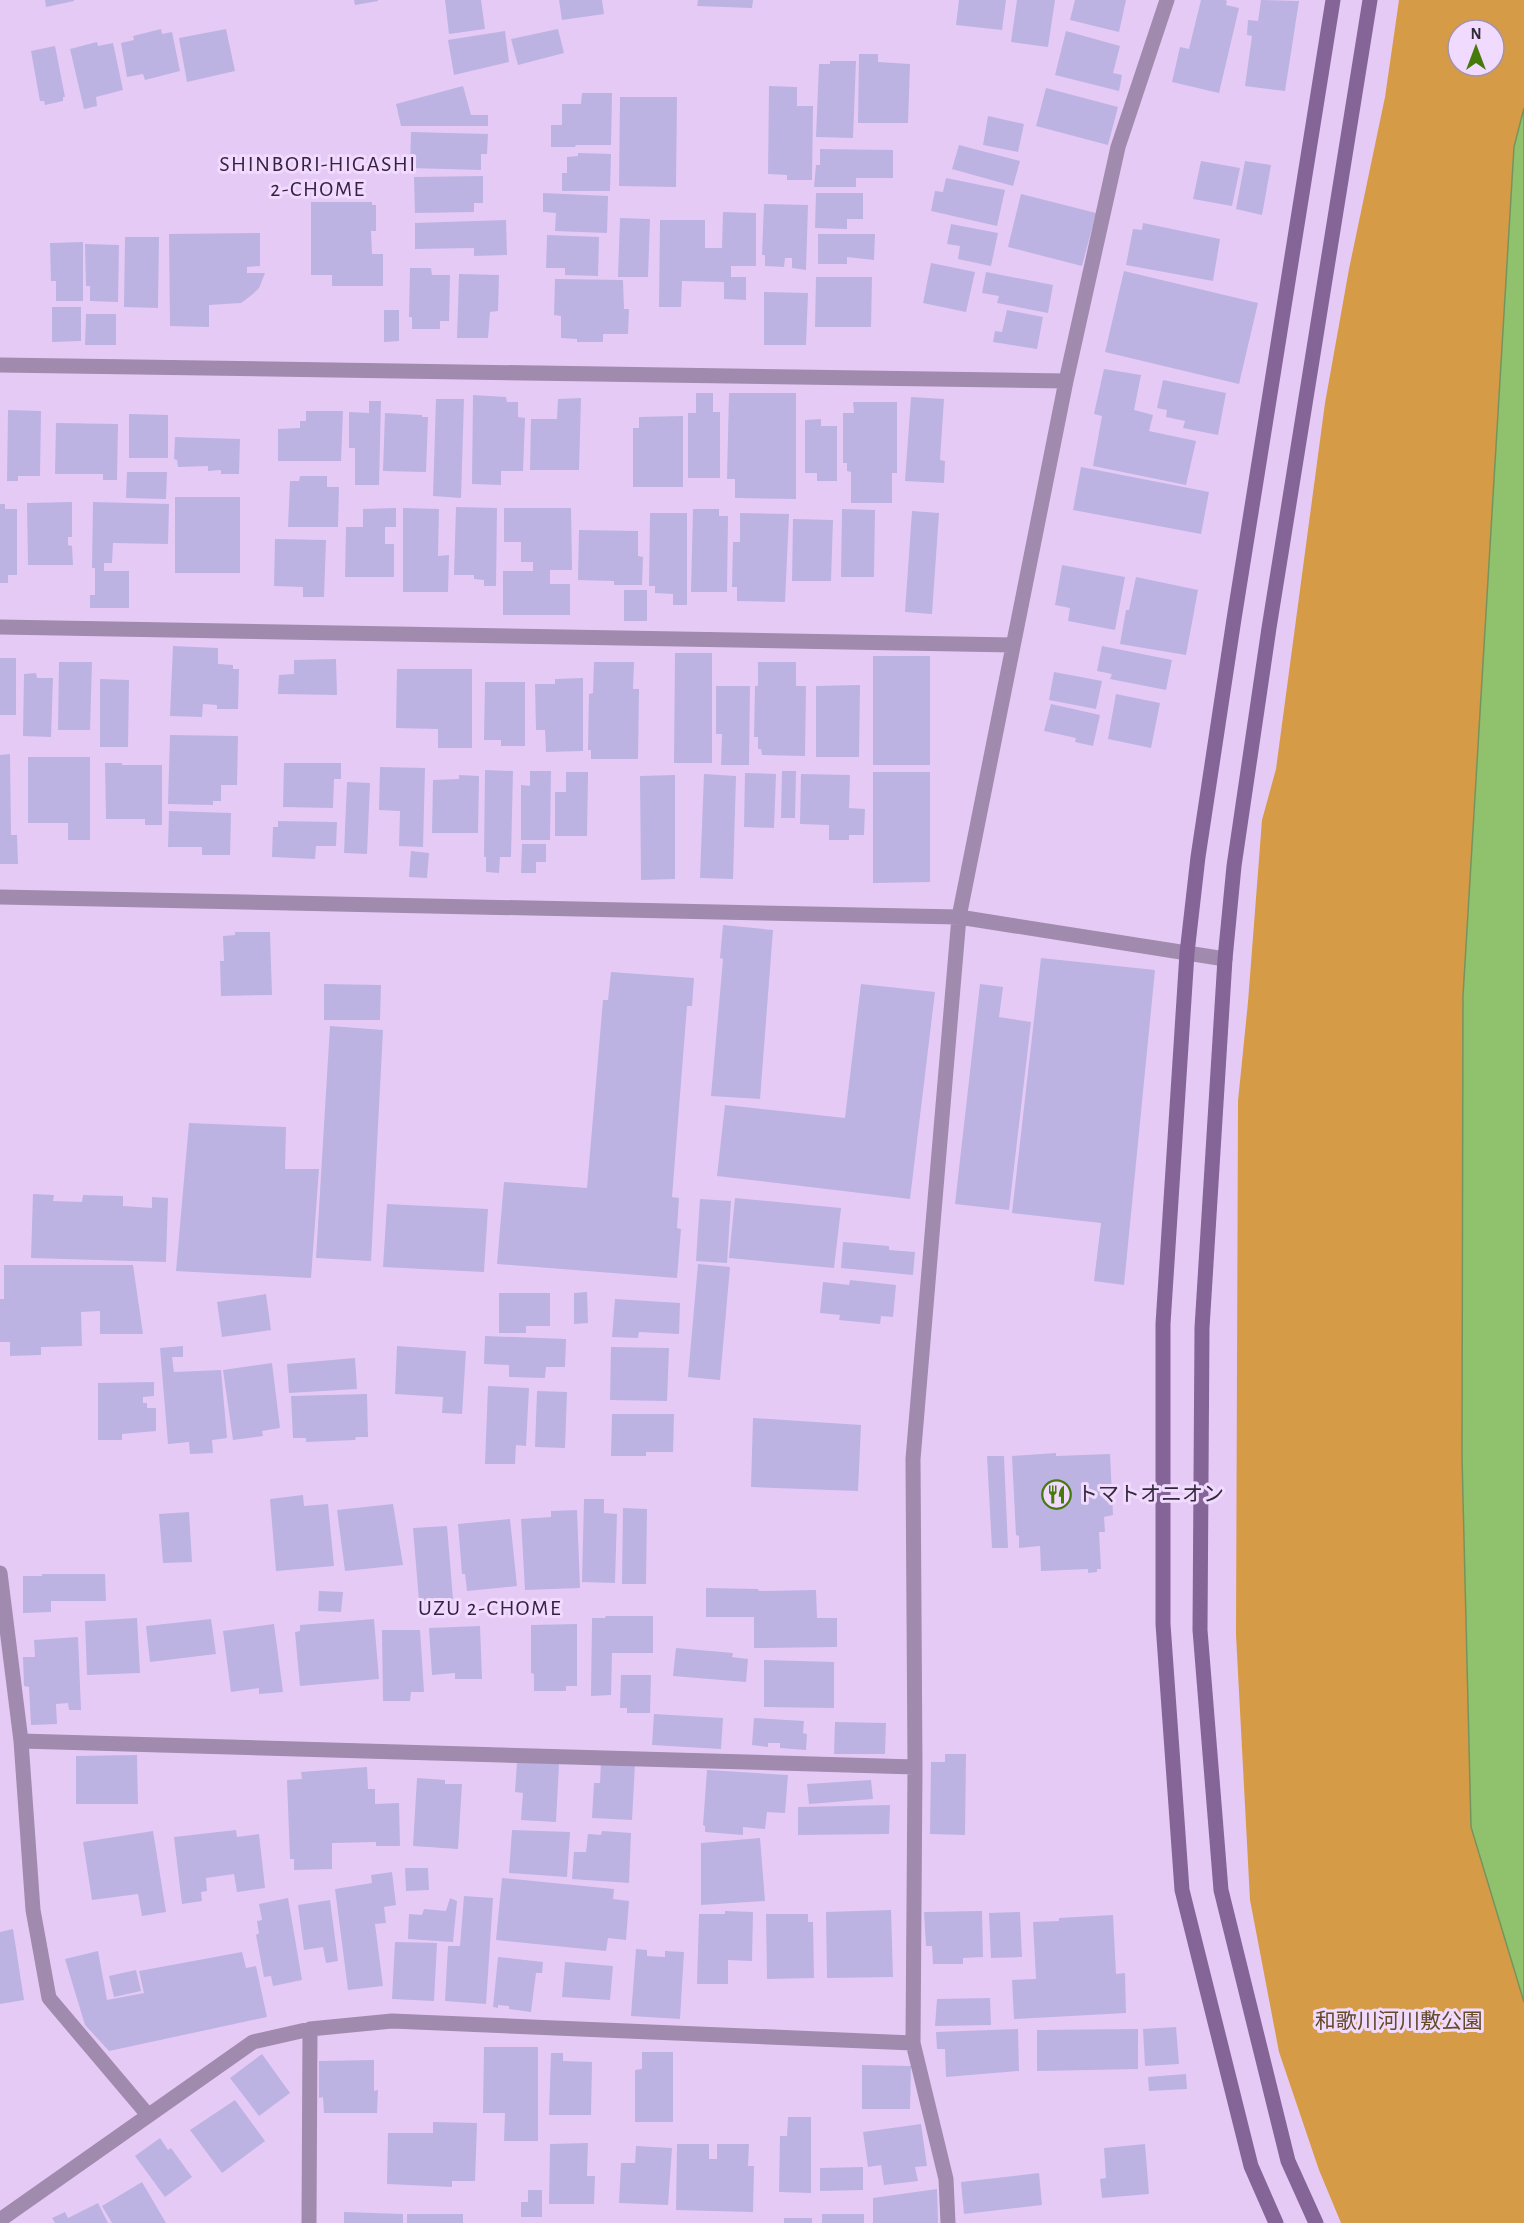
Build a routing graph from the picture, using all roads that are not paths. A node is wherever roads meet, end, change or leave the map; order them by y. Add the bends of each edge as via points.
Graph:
1 (1167, 0) edge
2 (1333, 0) edge
3 (1370, 0) edge
4 (0, 365) edge
5 (1066, 381) junction
6 (0, 627) edge
7 (1013, 645) junction
8 (0, 897) edge
9 (959, 917) junction
10 (1187, 953) junction
11 (1225, 959) junction
12 (0, 1573) edge
13 (4, 1631) edge
14 (21, 1741) junction
15 (915, 1767) junction
16 (310, 2029) junction
17 (913, 2043) junction
18 (148, 2115) junction
19 (0, 2220) edge
20 (309, 2223) edge
21 (948, 2223) edge
22 (1276, 2223) edge
23 (1316, 2223) edge

1 - 5 street via 1118,147
2 - 10 street via 1234,618
3 - 11 street via 1269,628 1234,866
4 - 5 street
5 - 7 street
6 - 7 street
7 - 9 street
8 - 9 street
9 - 10 street
9 - 15 street via 913,1459
10 - 11 street
10 - 22 street via 1163,1324 1164,1636 1182,1890 1251,2166
11 - 23 street via 1202,1329 1200,1630 1221,1890 1288,2161
12 - 13 street
13 - 14 street
14 - 15 street
14 - 18 street via 33,1910 49,1998
15 - 17 street
16 - 17 street via 392,2021
16 - 18 street via 253,2042
16 - 20 street
17 - 21 street via 946,2179
18 - 19 street

